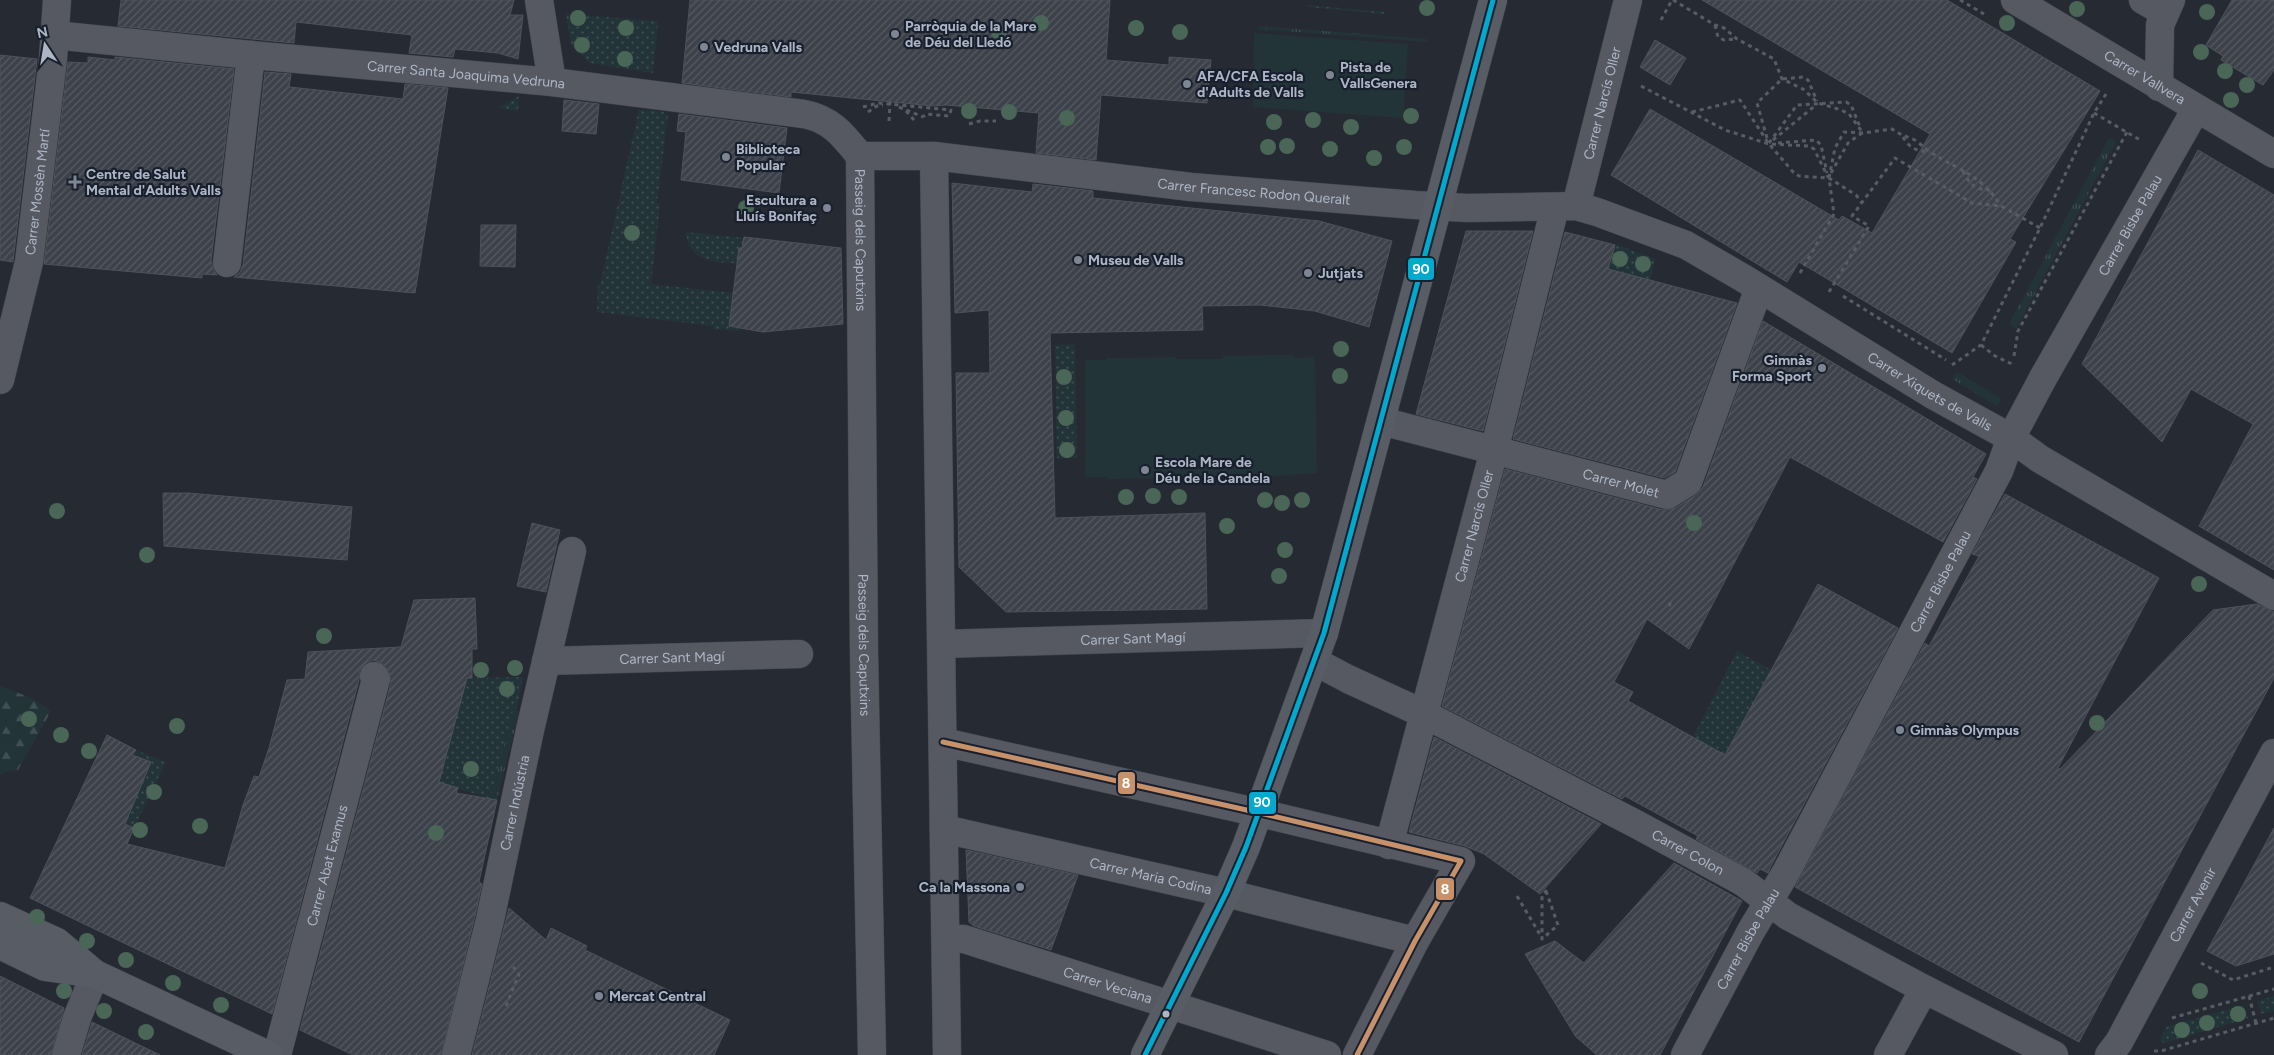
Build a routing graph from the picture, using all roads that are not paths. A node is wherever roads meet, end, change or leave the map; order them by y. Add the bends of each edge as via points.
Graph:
1 (57, 0) edge
2 (539, 0) edge
3 (1492, 0) edge
4 (1628, 0) edge
5 (2015, 0) edge
6 (2159, 4) edge
7 (54, 35) junction
8 (251, 55) junction
9 (552, 82) junction
10 (2159, 87) junction
11 (2196, 109) junction
12 (2274, 154) edge
13 (860, 156) junction
14 (934, 156) junction
15 (1439, 206) junction
16 (1566, 207) junction
17 (227, 263) dead end
18 (1759, 288) junction
19 (0, 380) edge
20 (1381, 421) junction
21 (2011, 438) junction
22 (1494, 451) junction
23 (572, 551) dead end
24 (2274, 596) edge
25 (1324, 633) junction
26 (942, 644) junction
27 (799, 654) dead end
28 (546, 661) junction
29 (1314, 661) junction
30 (374, 676) dead end
31 (1422, 712) junction
32 (942, 742) junction
33 (2274, 753) edge
34 (1260, 813) junction
35 (944, 829) junction
36 (1389, 845) junction
37 (1226, 893) junction
38 (1769, 902) junction
39 (0, 916) edge
40 (0, 930) edge
41 (946, 939) junction
42 (1416, 941) junction
43 (57, 942) junction
44 (0, 945) edge
45 (95, 974) junction
46 (1924, 989) junction
47 (1172, 1004) junction
48 (66, 1055) edge
49 (268, 1055) edge
50 (276, 1055) edge
51 (456, 1055) edge
52 (872, 1055) edge
53 (947, 1055) edge
54 (1145, 1055) edge
55 (1327, 1055) edge
56 (1357, 1055) edge
57 (1685, 1055) edge
58 (1888, 1055) edge
59 (2054, 1055) edge
60 (2109, 1055) edge

1 - 7 street, Carrer Mossèn Martí
2 - 9 street
3 - 15 main road
4 - 16 street, Carrer Narcís Oller
5 - 10 street, Carrer Vallvera
6 - 10 street
7 - 8 street, Carrer Santa Joaquima Vedruna
7 - 19 street, Carrer Mossèn Martí via 29,262
8 - 9 street, Carrer Santa Joaquima Vedruna
8 - 17 street
9 - 13 street, Carrer Santa Joaquima Vedruna via 819,117 840,133
10 - 11 street, Carrer Vallvera
11 - 12 street, Carrer Vallvera
11 - 21 street, Carrer Bisbe Palau
13 - 14 street, Passeig dels Caputxins
13 - 52 street, Passeig dels Caputxins via 864,653
14 - 15 street, Carrer Francesc Rodon Queralt via 1190,187
14 - 26 street
15 - 16 street, Carrer Francesc Rodon Queralt
15 - 20 main road
16 - 18 street, Carrer Xiquets de Valls via 1597,212 1686,245
16 - 22 street, Carrer Narcís Oller
18 - 21 street, Carrer Xiquets de Valls via 1933,395
18 - 22 street, Carrer Molet via 1688,482 1667,494
20 - 22 street, Carrer Molet
20 - 25 main road
21 - 24 street, Carrer Xiquets de Valls via 2040,459
21 - 38 street, Carrer Bisbe Palau via 1999,471
22 - 31 street, Carrer Narcís Oller
23 - 28 street, Carrer Indústria
25 - 26 street, Carrer Sant Magí
25 - 29 main road
26 - 32 street
27 - 28 street, Carrer Sant Magí
28 - 51 street, Carrer Indústria via 490,920
29 - 31 street, Carrer Colon
29 - 34 main road
30 - 50 street, Carrer Abat Examus via 376,679
31 - 36 street, Carrer Narcís Oller
31 - 38 street, Carrer Colon via 1743,882
32 - 34 street
32 - 35 street
33 - 60 street, Carrer Avenir via 2120,1042
34 - 36 street
34 - 37 main road
35 - 37 street, Carrer Maria Codina
35 - 41 street
36 - 42 street via 1461,861
37 - 42 street, Carrer Maria Codina
37 - 47 main road
38 - 46 street, Carrer Colon via 1788,916
38 - 57 street, Carrer Bisbe Palau
39 - 43 main road
40 - 43 main road via 11,936
41 - 47 street, Carrer Veciana via 964,939
41 - 53 street
42 - 56 street
43 - 45 main road
44 - 45 main road via 45,967
45 - 48 street
45 - 49 main road
46 - 58 street
46 - 59 street, Carrer Colon
47 - 54 main road
47 - 55 street, Carrer Veciana

